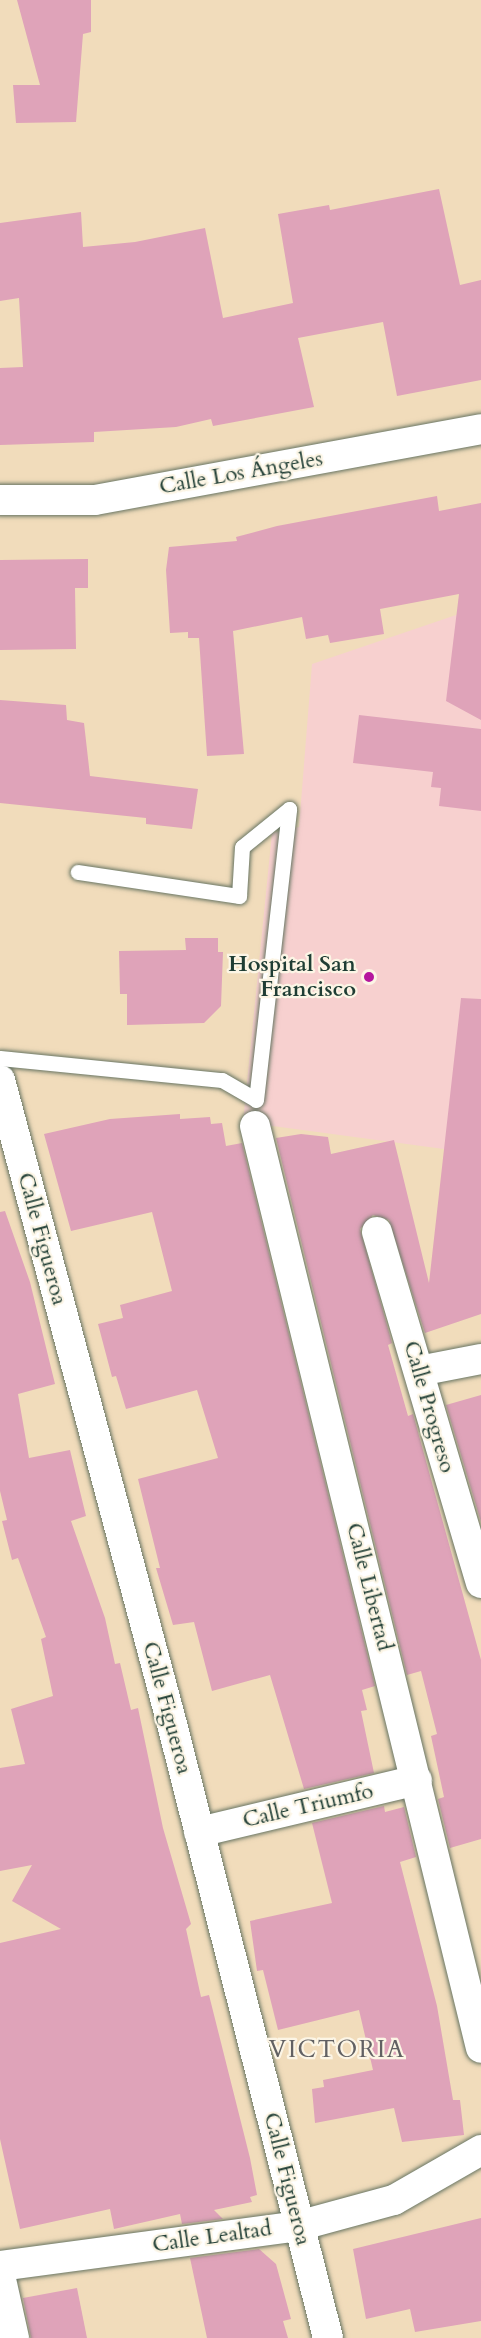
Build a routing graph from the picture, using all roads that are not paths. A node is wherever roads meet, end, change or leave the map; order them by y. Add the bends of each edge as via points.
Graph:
1 (481, 429) edge
2 (0, 500) edge
3 (78, 872) dead end
4 (0, 1058) edge
5 (0, 1080) edge
6 (255, 1126) dead end
7 (377, 1232) dead end
8 (481, 1359) edge
9 (419, 1371) junction
10 (481, 1583) edge
11 (417, 1780) junction
12 (199, 1832) junction
13 (481, 2048) edge
14 (481, 2150) edge
15 (298, 2226) junction
16 (0, 2266) edge
17 (0, 2275) edge
18 (14, 2338) edge
19 (328, 2338) edge

1 - 2 street, Calle Los Ángeles via 95,500
3 - 4 lane via 239,897 242,847 289,809 256,1100 222,1080
5 - 12 street, Calle Figueroa
6 - 11 street, Calle Libertad
7 - 9 street, Calle Progreso
8 - 9 street
9 - 10 street, Calle Progreso
11 - 12 street, Calle Triumfo
11 - 13 street, Calle Libertad
12 - 15 street, Calle Figueroa
14 - 15 street, Calle Lealtad via 394,2200
15 - 16 street, Calle Lealtad
15 - 19 street, Calle Figueroa
17 - 18 street

